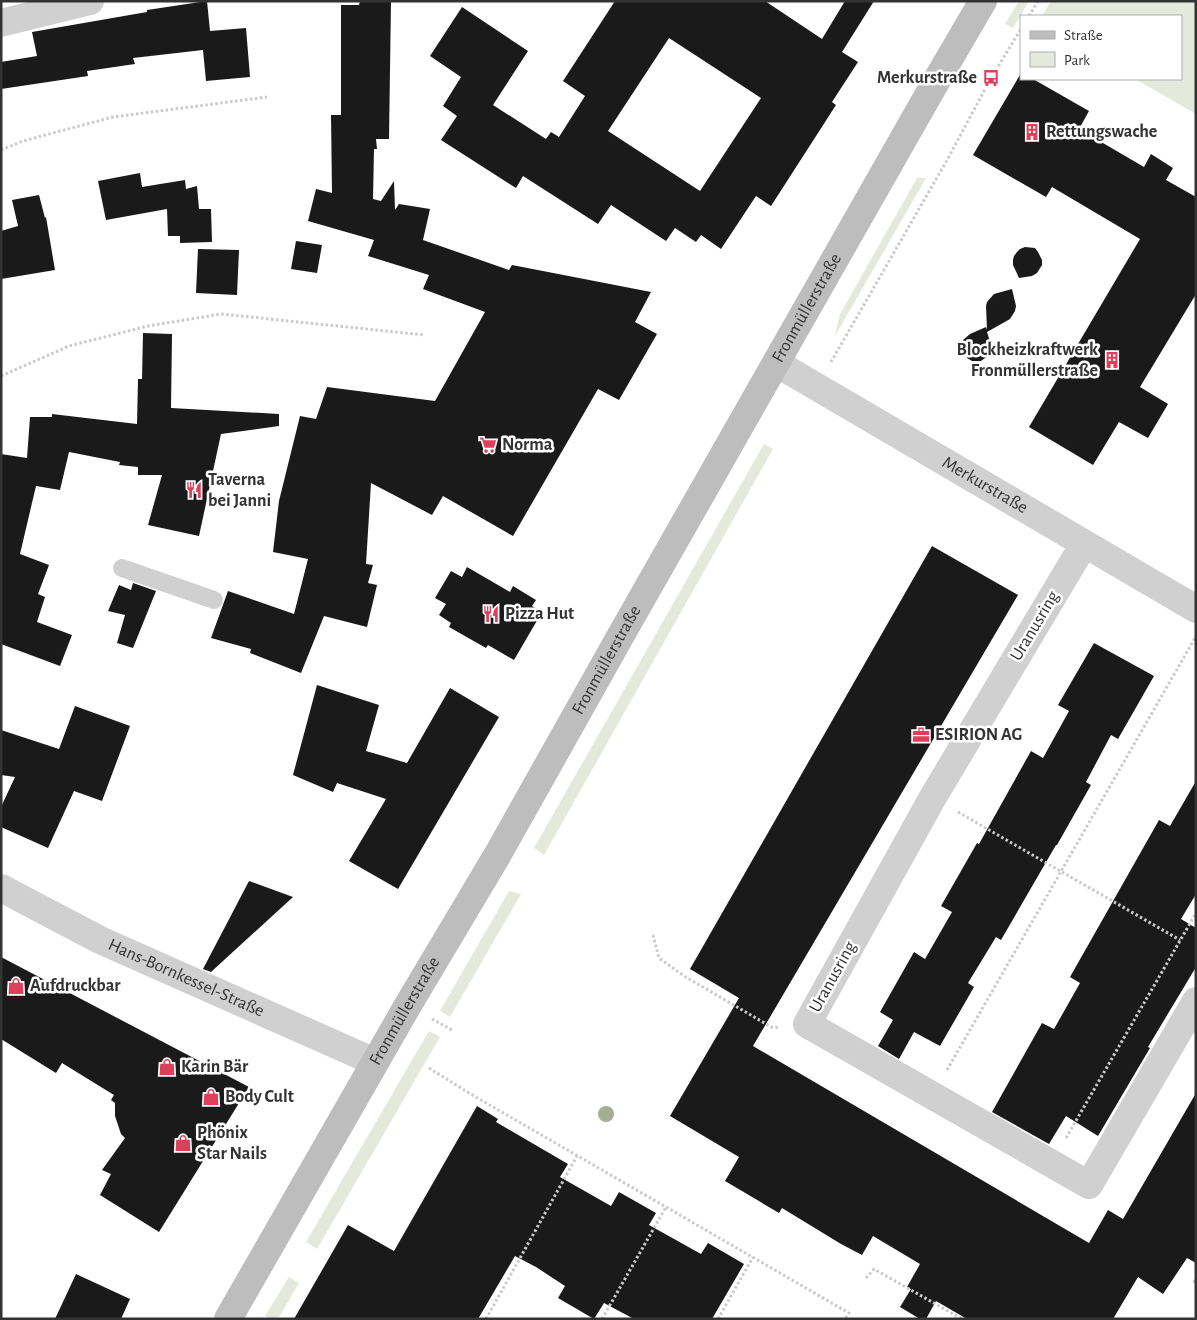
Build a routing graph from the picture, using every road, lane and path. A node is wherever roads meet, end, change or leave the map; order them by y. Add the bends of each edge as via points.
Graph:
1 (90, 1) edge
2 (983, 1) edge
3 (1038, 1) edge
4 (1030, 15) edge
5 (1, 23) edge
6 (1020, 31) edge
7 (266, 97) dead end
8 (1, 150) edge
9 (426, 335) dead end
10 (776, 363) junction
11 (1, 376) edge
12 (817, 386) junction
13 (1084, 544) junction
14 (122, 568) dead end
15 (214, 600) dead end
16 (1196, 609) edge
17 (1196, 638) edge
18 (933, 797) junction
19 (1061, 872) junction
20 (1, 888) edge
21 (1196, 913) edge
22 (653, 935) dead end
23 (1180, 940) junction
24 (1196, 1001) edge
25 (807, 1024) junction
26 (375, 1062) junction
27 (429, 1068) dead end
28 (932, 1096) junction
29 (577, 1156) junction
30 (1051, 1164) junction
31 (666, 1207) junction
32 (753, 1257) junction
33 (866, 1278) dead end
34 (228, 1319) edge
35 (486, 1319) edge
36 (602, 1319) edge
37 (718, 1319) edge
38 (845, 1319) edge
39 (962, 1319) edge

1 - 5 street
2 - 10 main road, Fronmüllerstraße
3 - 4 path
6 - 12 path
7 - 8 path via 113,117
9 - 11 path via 221,314 148,326 69,346
10 - 12 street, Merkurstraße
10 - 26 main road, Fronmüllerstraße via 498,854
12 - 13 street, Merkurstraße
13 - 16 street, Merkurstraße
13 - 18 street, Uranusring
14 - 15 lane
17 - 19 path
18 - 19 path
18 - 25 street, Uranusring
19 - 23 path
19 - 28 path
20 - 26 street, Hans-Bornkessel-Straße via 100,940
21 - 23 path
22 - 25 path via 659,958 773,1028
23 - 30 path
24 - 30 street, Uranusring via 1089,1185
25 - 28 street, Uranusring
26 - 34 main road, Fronmüllerstraße
27 - 29 path
28 - 30 street, Uranusring
29 - 31 path
29 - 35 path
31 - 32 path
31 - 36 path
32 - 37 path
32 - 38 path via 848,1313
33 - 39 path via 874,1269

